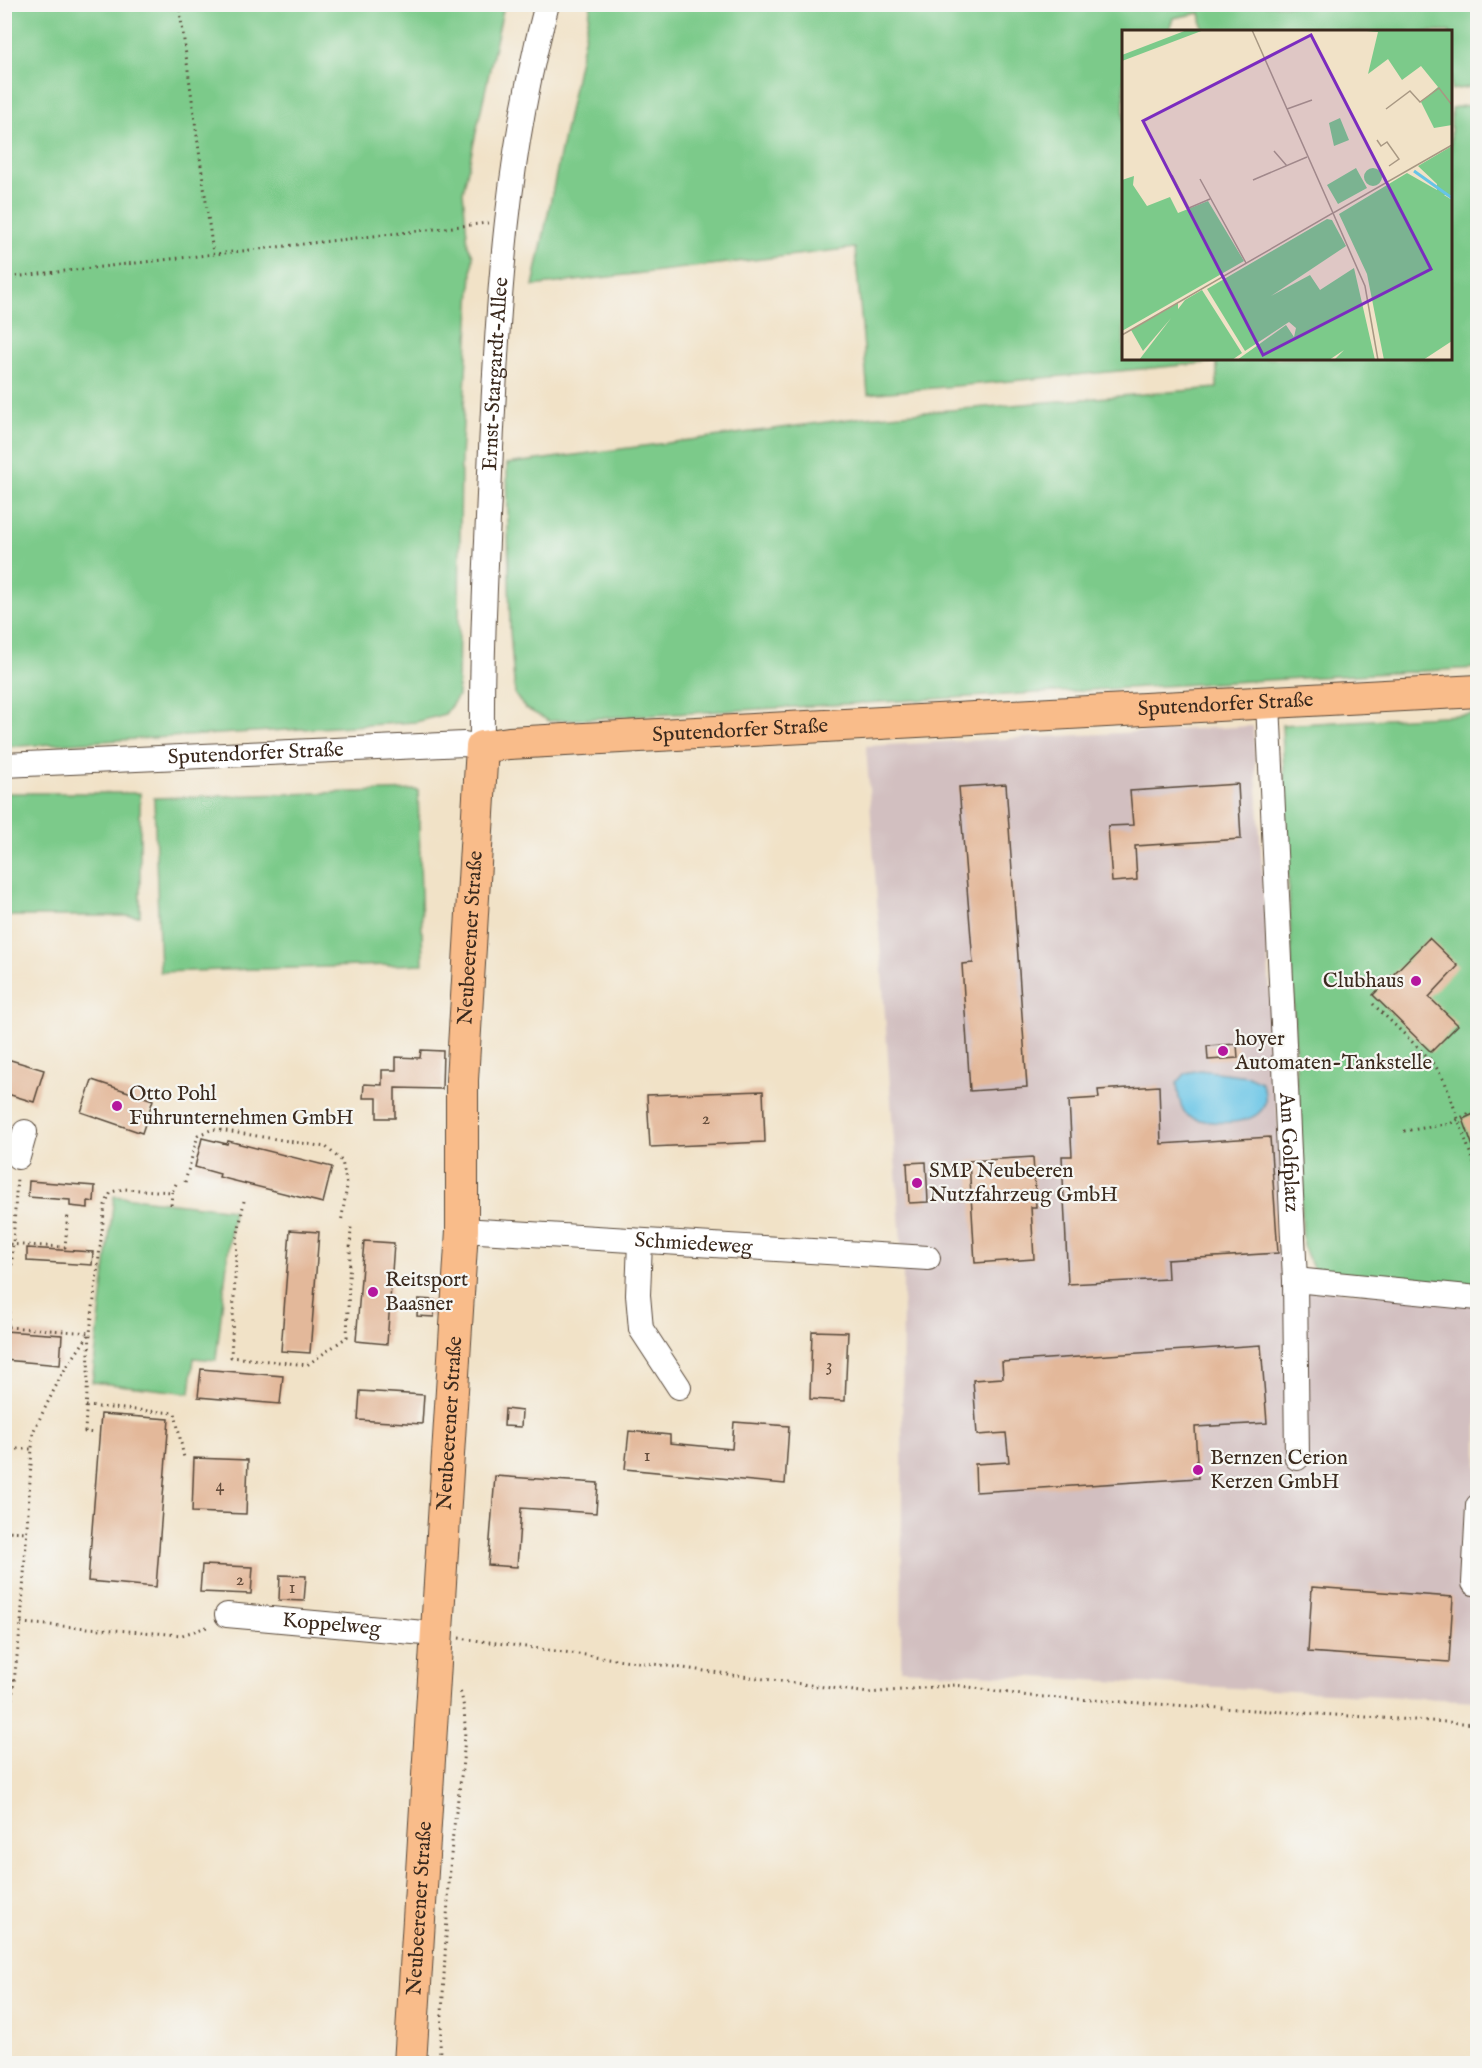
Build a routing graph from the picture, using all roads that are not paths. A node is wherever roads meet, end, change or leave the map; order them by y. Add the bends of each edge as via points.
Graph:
1 (547, 4) edge
2 (1478, 691) edge
3 (1268, 703) junction
4 (482, 747) junction
5 (4, 765) edge
6 (25, 1132) dead end
7 (18, 1157) road end
8 (462, 1230) junction
9 (640, 1241) junction
10 (928, 1258) dead end
11 (1295, 1280) junction
12 (1478, 1298) edge
13 (679, 1388) dead end
14 (1297, 1458) dead end
15 (1478, 1506) edge
16 (1474, 1583) dead end
17 (227, 1615) road end
18 (435, 1635) junction
19 (410, 2064) edge

1 - 4 street, Ernst-Stargardt-Allee via 520,117 505,223 483,623
2 - 3 main road, Sputendorfer Straße
3 - 4 main road, Sputendorfer Straße
3 - 11 street, Am Golfplatz
4 - 5 street, Sputendorfer Straße via 464,744
4 - 8 main road, Neubeerener Straße via 462,1080
6 - 7 street
8 - 9 street, Schmiedeweg
8 - 18 main road, Neubeerener Straße
9 - 10 street, Schmiedeweg
9 - 13 street via 641,1329
11 - 12 street
11 - 14 street, Am Golfplatz
15 - 16 street
17 - 18 street, Koppelweg
18 - 19 main road, Neubeerener Straße

